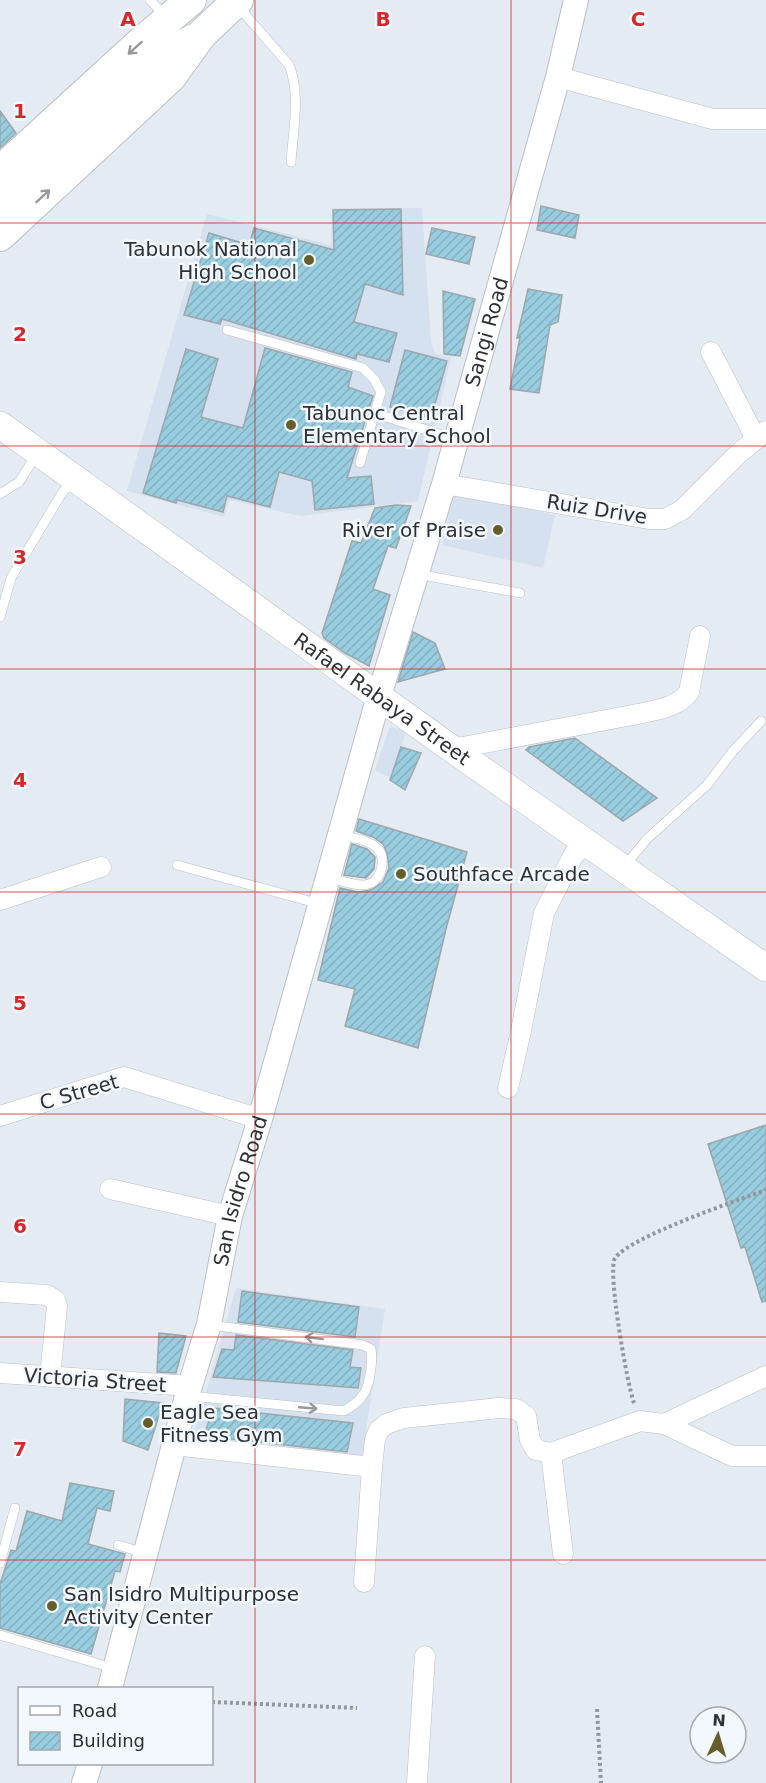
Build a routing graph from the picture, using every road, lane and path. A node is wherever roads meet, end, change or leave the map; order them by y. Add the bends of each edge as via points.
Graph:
1 (576, 0) edge
2 (237, 1) edge
3 (172, 7) edge
4 (202, 34) junction
5 (155, 60) junction
6 (558, 77) junction
7 (766, 119) edge
8 (291, 162) dead end
9 (0, 171) edge
10 (0, 205) edge
11 (0, 236) edge
12 (227, 330) dead end
13 (711, 352) dead end
14 (374, 413) junction
15 (0, 425) edge
16 (761, 435) edge
17 (456, 439) junction
18 (39, 453) junction
19 (360, 463) dead end
20 (75, 479) junction
21 (444, 484) junction
22 (0, 494) edge
23 (417, 574) junction
24 (520, 593) dead end
25 (0, 617) edge
26 (700, 636) dead end
27 (379, 696) junction
28 (761, 721) dead end
29 (452, 749) junction
30 (339, 834) junction
31 (587, 844) junction
32 (177, 865) dead end
33 (101, 867) dead end
34 (623, 868) junction
35 (327, 877) junction
36 (0, 900) edge
37 (320, 904) junction
38 (766, 968) edge
39 (508, 1088) dead end
40 (0, 1116) edge
41 (260, 1119) junction
42 (110, 1189) dead end
43 (766, 1190) edge
44 (230, 1216) junction
45 (0, 1292) edge
46 (209, 1324) junction
47 (0, 1373) edge
48 (766, 1376) edge
49 (50, 1377) junction
50 (188, 1391) junction
51 (640, 1421) junction
52 (664, 1424) junction
53 (174, 1445) junction
54 (550, 1453) junction
55 (766, 1456) edge
56 (766, 1462) edge
57 (372, 1467) junction
58 (15, 1508) dead end
59 (118, 1545) dead end
60 (146, 1553) junction
61 (562, 1554) dead end
62 (0, 1563) edge
63 (364, 1582) dead end
64 (0, 1635) edge
65 (425, 1656) dead end
66 (113, 1679) edge
67 (213, 1702) edge
68 (357, 1708) dead end
69 (597, 1709) dead end
70 (90, 1765) edge
71 (84, 1783) edge
72 (417, 1783) edge
73 (602, 1783) edge

1 - 6 street, Sangi Road
2 - 4 main road
2 - 8 lane via 294,76
3 - 5 main road
3 -> 9 main road
4 - 5 main road
11 -> 4 main road via 171,76
5 - 10 main road
6 - 7 street via 712,119
6 - 17 street, Sangi Road
12 - 14 lane via 363,368 381,392
13 - 16 street, Ruiz Drive
14 - 17 lane
14 - 19 lane
15 - 18 main road, Rafael Rabaya Street
16 - 21 street, Ruiz Drive via 682,510 664,519
17 - 21 street, Sangi Road
18 - 20 main road, Rafael Rabaya Street
18 - 22 lane via 19,482
20 - 25 lane via 62,493 11,578
20 - 27 main road, Rafael Rabaya Street
21 - 23 street, Sangi Road
23 - 24 lane
23 - 27 street, Sangi Road
26 - 29 street via 689,692 674,705
27 - 29 main road, Rafael Rabaya Street
27 - 30 street, San Isidro Road
28 - 34 lane via 707,785 647,838
29 - 31 main road, Rafael Rabaya Street
30 - 35 street, San Isidro Road
30 - 35 lane via 376,847 382,860 379,876 363,885
31 - 34 main road, Rafael Rabaya Street
31 - 39 street via 574,854 543,913
32 - 37 lane
33 - 36 street
34 - 38 main road, Rafael Rabaya Street
35 - 37 street, San Isidro Road
37 - 41 street, San Isidro Road
40 - 41 street, C Street via 124,1077
41 - 44 street, San Isidro Road
42 - 44 street
43 - 51 path via 652,1235 622,1251 612,1264 622,1354
44 - 46 street, San Isidro Road
45 - 49 street via 47,1295 55,1300
46 - 50 street, San Isidro Road
50 -> 46 lane via 344,1411 365,1391 372,1357 371,1349 363,1344
47 - 49 street, Victoria Street
48 - 52 street
49 - 50 street, Victoria Street
50 - 53 street, San Isidro Road
51 - 52 street
51 - 54 street
52 - 55 street via 732,1456
53 - 57 street
53 - 60 street, San Isidro Road
54 - 57 street via 536,1449 530,1440 526,1416 516,1409 499,1408 404,1418 386,1424 375,1439
54 - 61 street
55 - 56 street
57 - 63 street
58 - 62 lane
59 - 60 lane
60 - 66 street, San Isidro Road
64 - 66 lane
65 - 72 street
67 - 68 path
69 - 73 path
70 - 71 street

